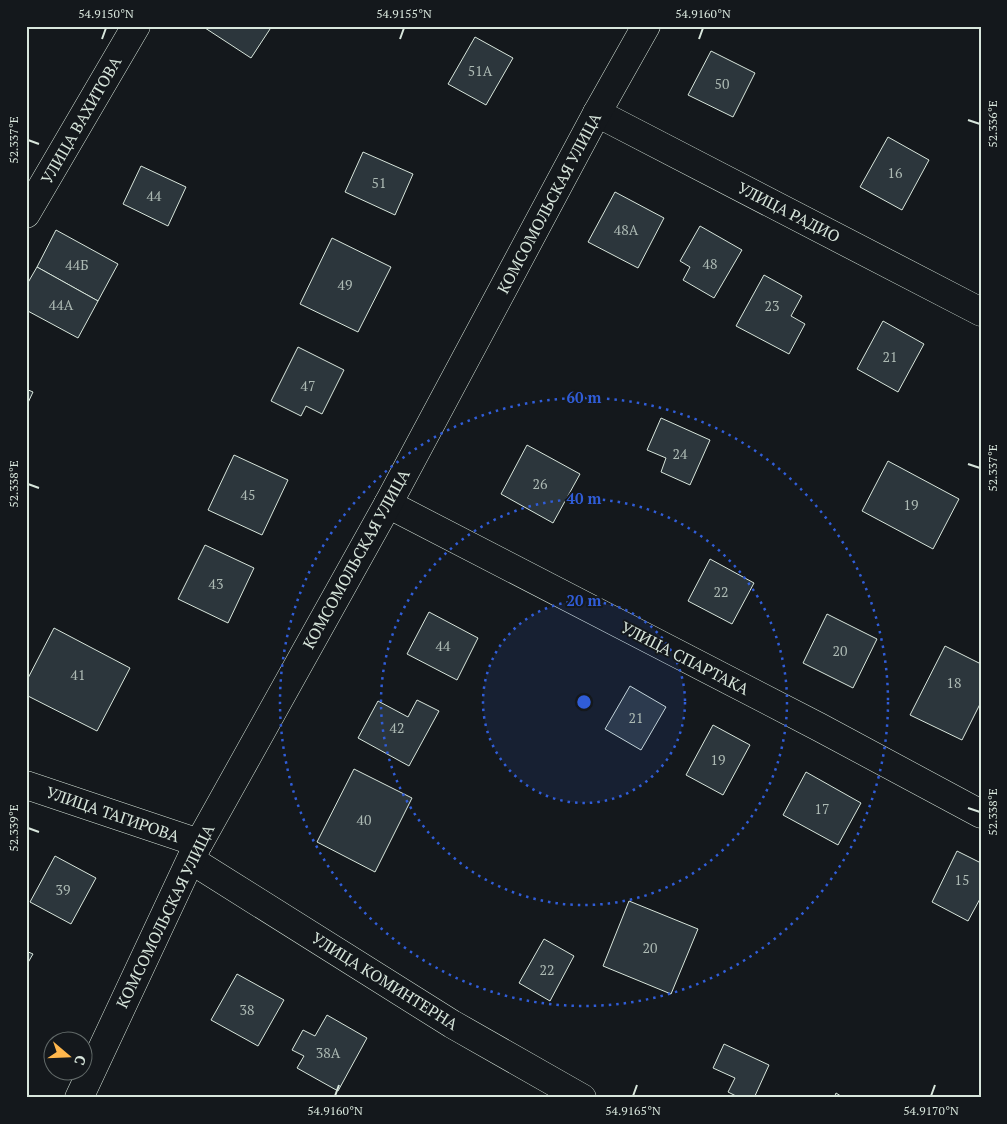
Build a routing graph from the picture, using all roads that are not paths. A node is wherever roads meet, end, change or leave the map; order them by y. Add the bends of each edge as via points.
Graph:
1 (136, 26) edge
2 (646, 26) edge
3 (597, 113) junction
4 (26, 214) edge
5 (981, 312) edge
6 (388, 504) junction
7 (26, 785) edge
8 (981, 814) edge
9 (195, 851) junction
10 (79, 1098) edge
11 (582, 1098) edge

1 - 4 street, УЛИЦА ВАХИТОВА
2 - 3 street, КОМСОМОЛЬСКАЯ УЛИЦА
3 - 5 street, УЛИЦА РАДИО
3 - 6 street, КОМСОМОЛЬСКАЯ УЛИЦА
6 - 8 street, УЛИЦА СПАРТАКА
6 - 9 street, КОМСОМОЛЬСКАЯ УЛИЦА
7 - 9 street, УЛИЦА ТАГИРОВА
9 - 10 street, КОМСОМОЛЬСКАЯ УЛИЦА
9 - 11 street, УЛИЦА КОМИНТЕРНА via 452,1024

